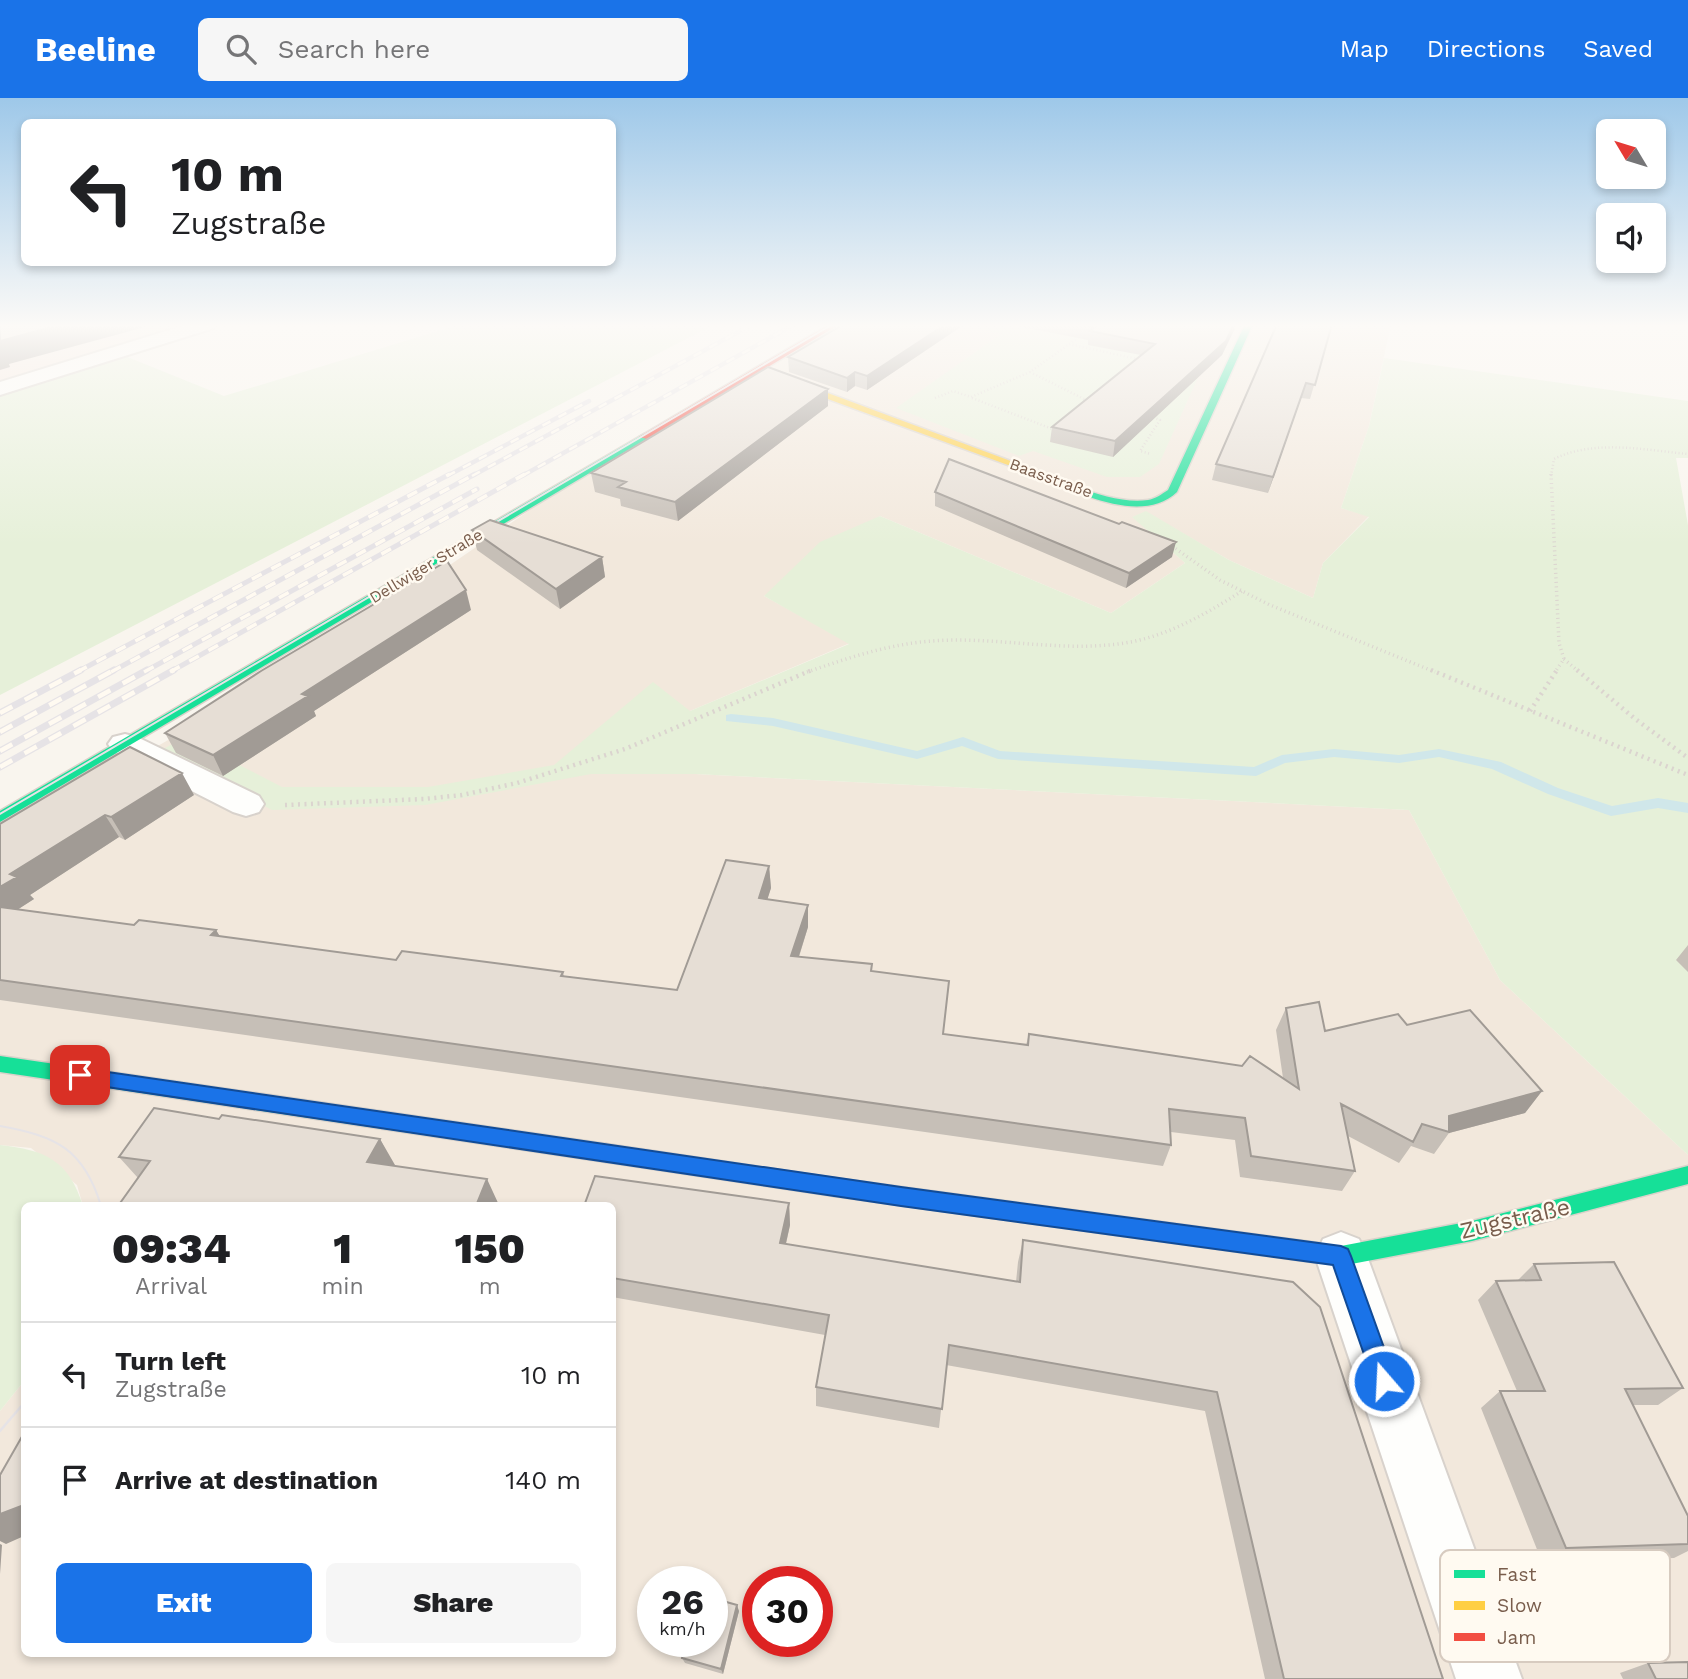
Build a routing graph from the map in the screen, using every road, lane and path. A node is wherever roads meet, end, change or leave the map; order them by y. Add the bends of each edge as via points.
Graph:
1 (710, 398) edge
2 (833, 398) edge
3 (937, 398) edge
4 (973, 398) edge
5 (1085, 398) edge
6 (1215, 398) edge
7 (1089, 408) edge
8 (1160, 409) edge
9 (888, 418) junction
10 (1056, 431) edge
11 (1150, 453) dead end
12 (1688, 454) edge
13 (1139, 505) junction
14 (1242, 591) junction
15 (1564, 659) junction
16 (1530, 711) junction
17 (125, 744) junction
18 (1688, 758) edge
19 (1688, 775) edge
20 (246, 804) joint
21 (0, 817) edge
22 (0, 1063) edge
23 (1688, 1174) edge
24 (1341, 1256) junction
25 (1444, 1550) edge
26 (1483, 1662) edge
27 (1489, 1679) edge

1 - 17 street, Dellwiger Straße
2 - 9 street, Baasstraße
3 - 9 path
4 - 10 path
5 - 7 path via 1090,400
6 - 13 street via 1172,492 1154,503
8 - 11 path via 1149,416 1160,421 1140,451
9 - 13 street, Baasstraße via 1102,496
12 - 15 path via 1587,450 1554,458 1554,568
13 - 14 path via 1148,524 1185,558
14 - 16 path
14 - 20 path via 1185,627 1107,645 985,640 881,648 776,683 611,753 504,787 445,797
15 - 16 path
15 - 18 path
16 - 19 path
17 - 20 street
17 - 21 street, Dellwiger Straße
22 - 24 street, Zugstraße via 901,1197
23 - 24 street, Zugstraße via 1567,1208
24 - 25 street
26 - 27 street

